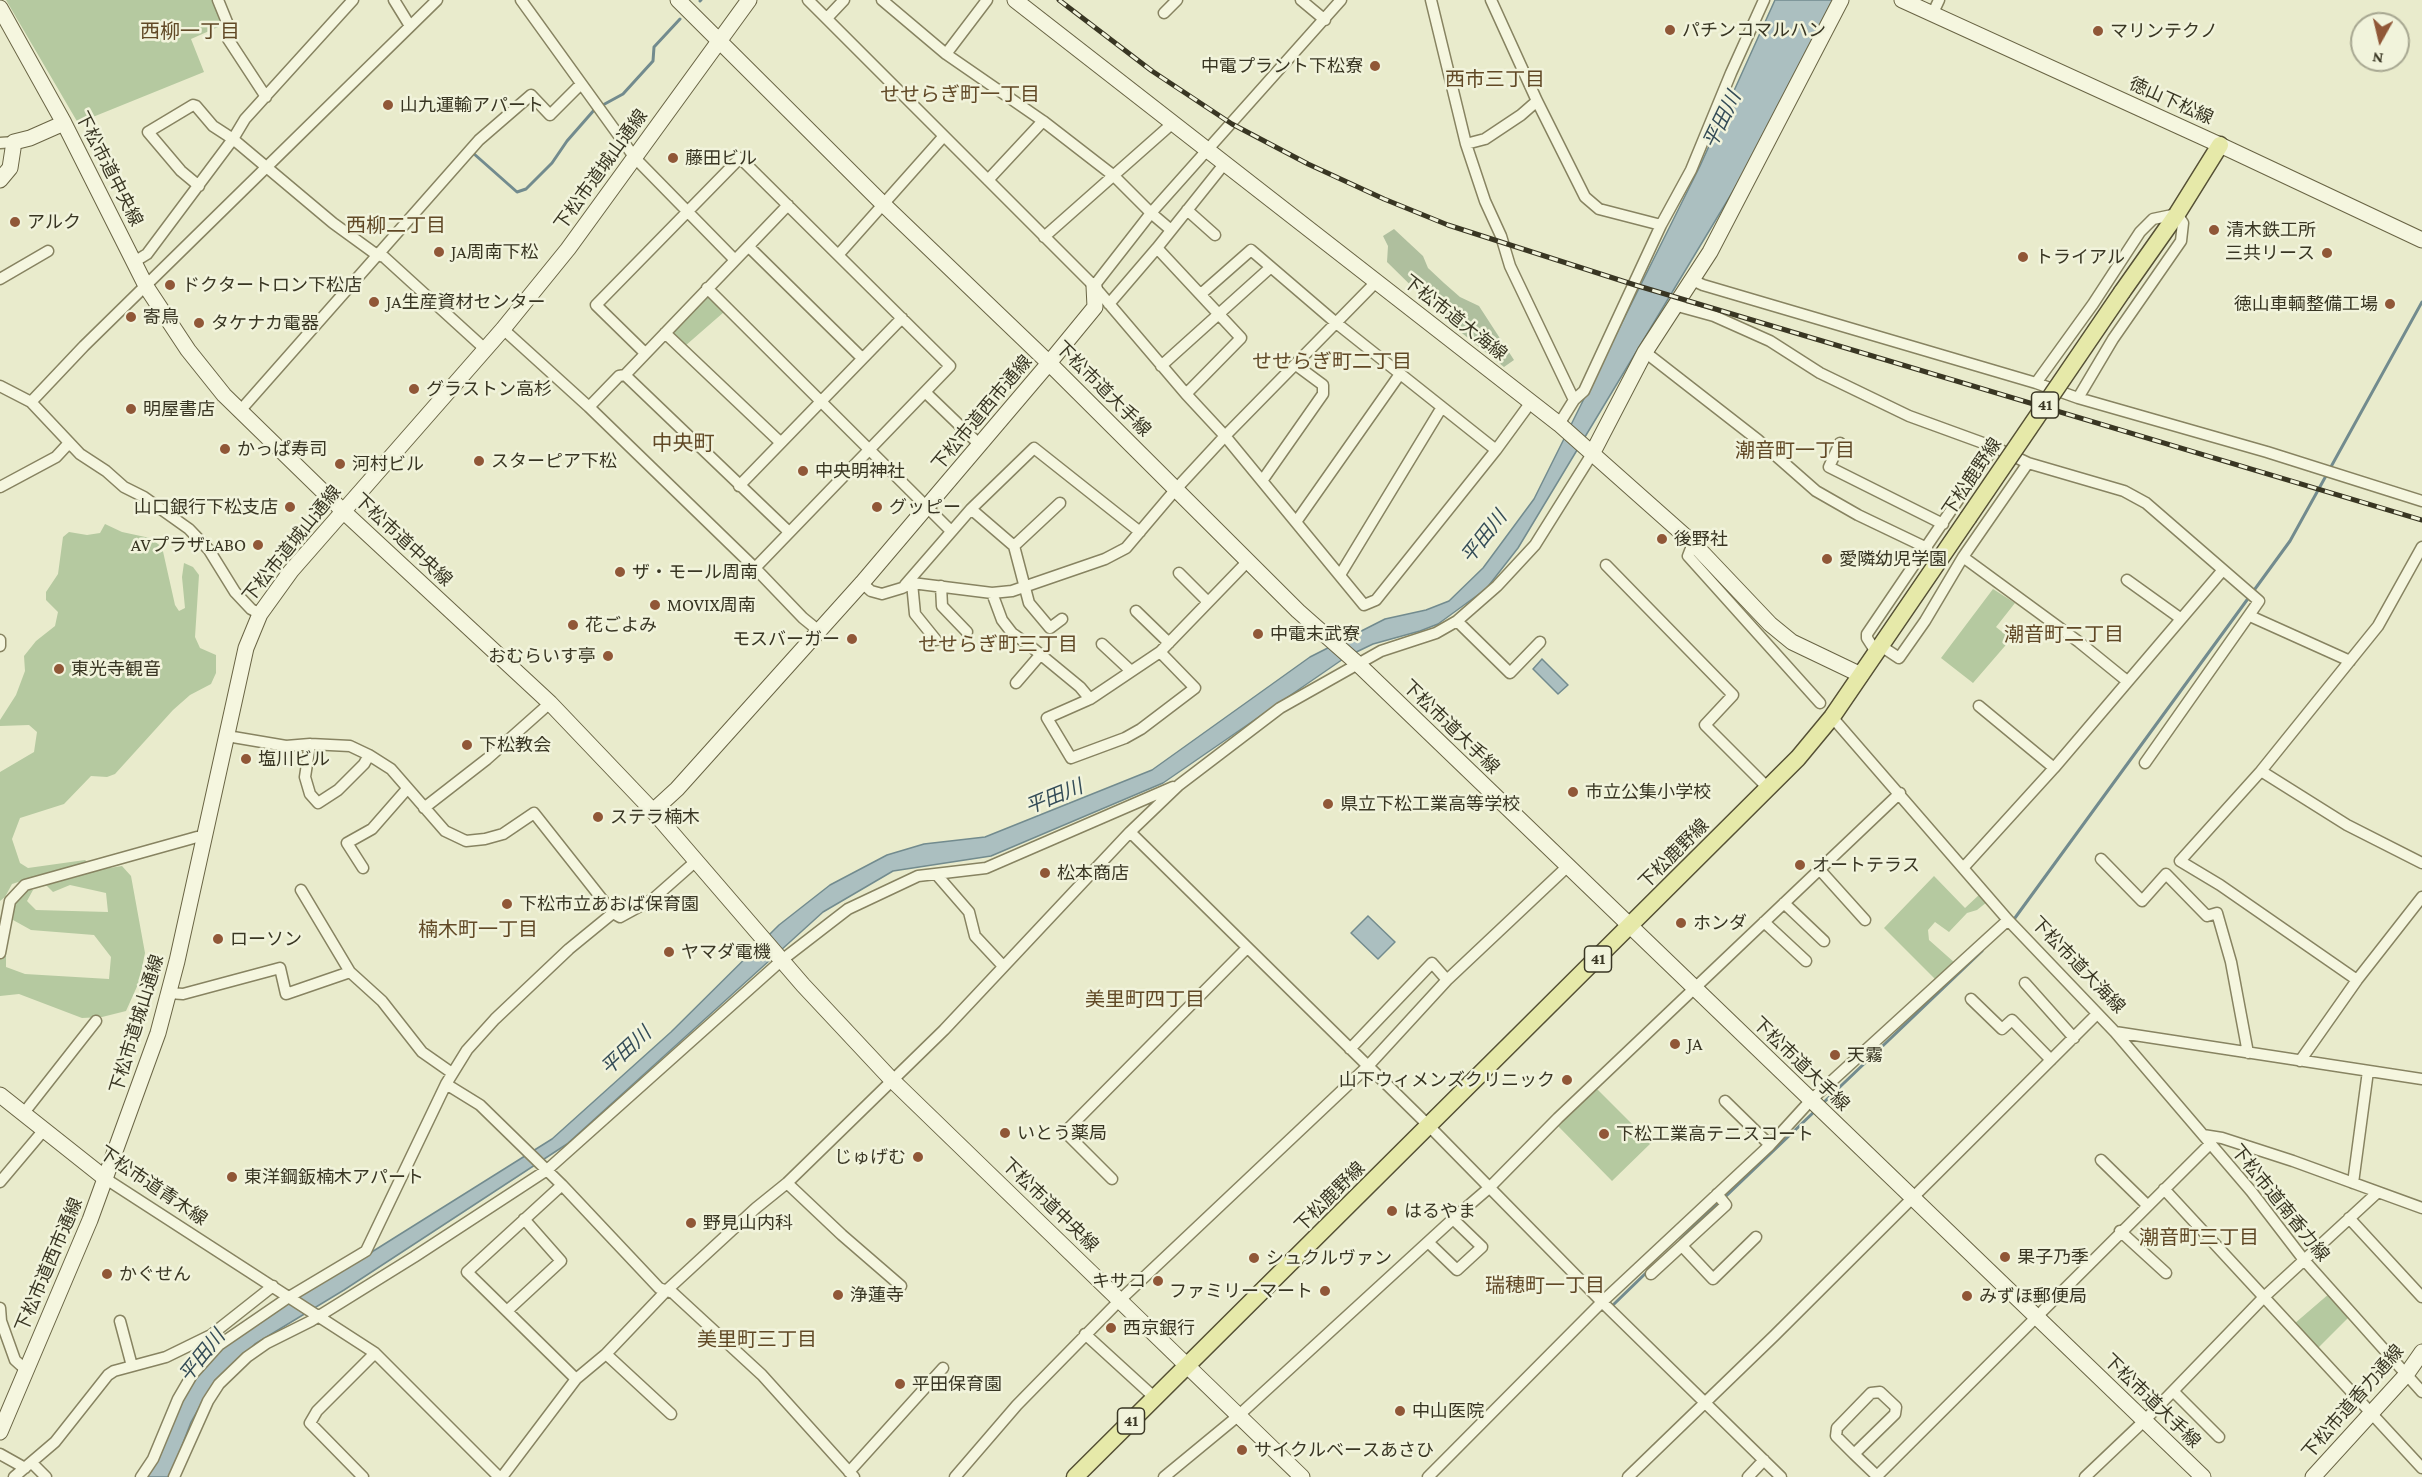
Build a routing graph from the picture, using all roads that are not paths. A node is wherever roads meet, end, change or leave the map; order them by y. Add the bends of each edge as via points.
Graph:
1 (218, 0) edge
2 (353, 0) edge
3 (394, 0) edge
4 (437, 0) edge
5 (521, 0) edge
6 (678, 0) edge
7 (749, 0) edge
8 (808, 0) edge
9 (844, 0) edge
10 (882, 0) edge
11 (987, 0) edge
12 (1015, 0) edge
13 (1177, 0) edge
14 (1300, 0) edge
15 (1341, 0) edge
16 (1431, 0) edge
17 (1491, 0) edge
18 (1764, 0) edge
19 (1841, 0) edge
20 (1902, 0) edge
21 (1939, 0) edge
22 (0, 8) edge
23 (1164, 13) dead end
24 (1932, 15) junction
25 (827, 18) junction
26 (1325, 20) junction
27 (410, 26) junction
28 (719, 39) junction
29 (946, 54) junction
30 (581, 84) junction
31 (266, 97) junction
32 (1537, 101) junction
33 (1043, 121) junction
34 (1174, 122) junction
35 (64, 123) junction
36 (942, 137) junction
37 (233, 140) junction
38 (7, 142) edge
39 (1466, 144) junction
40 (2220, 145) junction
41 (1207, 149) junction
42 (635, 158) junction
43 (1225, 163) junction
44 (267, 169) junction
45 (1114, 176) junction
46 (0, 180) edge
47 (988, 180) junction
48 (199, 186) junction
49 (882, 203) junction
50 (788, 205) junction
51 (1187, 210) junction
52 (688, 211) junction
53 (1151, 213) junction
54 (2177, 214) junction
55 (1661, 225) junction
56 (1172, 230) junction
57 (1215, 235) dead end
58 (1044, 237) junction
59 (2422, 240) edge
60 (749, 247) junction
61 (1157, 248) junction
62 (48, 251) dead end
63 (839, 254) junction
64 (377, 255) junction
65 (735, 260) junction
66 (134, 262) junction
67 (1270, 267) junction
68 (0, 279) edge
69 (1692, 280) junction
70 (1377, 281) junction
71 (1094, 286) junction
72 (147, 288) junction
73 (707, 288) junction
74 (1201, 294) junction
75 (1109, 304) junction
76 (1674, 305) junction
77 (1218, 313) junction
78 (902, 318) junction
79 (1335, 322) junction
80 (503, 329) junction
81 (665, 333) junction
82 (485, 349) junction
83 (1645, 352) junction
84 (645, 353) junction
85 (862, 358) junction
86 (1049, 363) junction
87 (1296, 364) junction
88 (1161, 366) junction
89 (1400, 374) junction
90 (625, 375) junction
91 (2036, 383) junction
92 (0, 386) edge
93 (925, 392) junction
94 (1186, 394) junction
95 (2078, 398) junction
96 (1574, 400) junction
97 (821, 401) junction
98 (31, 402) junction
99 (1531, 402) junction
100 (1442, 407) junction
101 (589, 408) junction
102 (239, 411) junction
103 (1559, 424) junction
104 (1225, 436) junction
105 (780, 442) junction
106 (69, 443) junction
107 (1840, 443) dead end
108 (980, 444) junction
109 (1994, 447) junction
110 (868, 450) junction
111 (1496, 450) junction
112 (1589, 451) junction
113 (2028, 463) junction
114 (1262, 481) junction
115 (739, 486) junction
116 (0, 487) edge
117 (1176, 489) junction
118 (2422, 501) edge
119 (1060, 503) dead end
120 (926, 508) junction
121 (970, 509) junction
122 (343, 511) junction
123 (1296, 522) junction
124 (1943, 525) junction
125 (951, 531) junction
126 (789, 532) junction
127 (1140, 532) junction
128 (1693, 543) junction
129 (1014, 546) junction
130 (2422, 547) edge
131 (1927, 548) junction
132 (1963, 557) junction
133 (1248, 561) junction
134 (1606, 565) dead end
135 (755, 568) junction
136 (2222, 571) junction
137 (1179, 573) dead end
138 (1340, 575) junction
139 (2127, 580) dead end
140 (862, 583) junction
141 (907, 586) junction
142 (941, 586) junction
143 (1025, 588) junction
144 (993, 593) junction
145 (1208, 602) junction
146 (1136, 611) dead end
147 (260, 614) junction
148 (2250, 615) junction
149 (2180, 618) junction
150 (1062, 619) dead end
151 (1457, 621) junction
152 (819, 631) junction
153 (968, 632) dead end
154 (1782, 634) junction
155 (0, 640) edge
156 (936, 640) dead end
157 (1540, 642) dead end
158 (1169, 643) junction
159 (1102, 644) dead end
160 (0, 646) edge
161 (1769, 646) junction
162 (1879, 649) junction
163 (1160, 652) junction
164 (1041, 654) junction
165 (1354, 660) junction
166 (2350, 661) junction
167 (1131, 671) junction
168 (1861, 675) junction
169 (2127, 681) junction
170 (1016, 683) dead end
171 (1090, 699) junction
172 (550, 703) junction
173 (1820, 703) dead end
174 (1979, 706) dead end
175 (1832, 717) junction
176 (227, 736) junction
177 (310, 744) junction
178 (369, 755) junction
179 (2145, 763) dead end
180 (2054, 768) junction
181 (2261, 771) junction
182 (1179, 785) junction
183 (1768, 788) junction
184 (407, 789) junction
185 (1900, 793) junction
186 (424, 808) junction
187 (653, 811) junction
188 (1130, 832) junction
189 (205, 838) junction
190 (2101, 859) dead end
191 (696, 861) junction
192 (2422, 863) edge
193 (1568, 866) junction
194 (1964, 867) junction
195 (363, 868) dead end
196 (1820, 870) junction
197 (936, 874) junction
198 (301, 890) dead end
199 (2422, 897) edge
200 (1784, 903) junction
201 (613, 914) junction
202 (3, 918) edge
203 (1865, 920) dead end
204 (2008, 920) junction
205 (1764, 922) junction
206 (1631, 926) junction
207 (1824, 942) dead end
208 (1247, 948) junction
209 (0, 953) edge
210 (780, 958) junction
211 (1806, 961) dead end
212 (1004, 966) junction
213 (350, 972) junction
214 (1447, 980) junction
215 (2357, 980) junction
216 (2025, 983) dead end
217 (1695, 989) junction
218 (169, 993) junction
219 (1971, 999) dead end
220 (2096, 1015) junction
221 (96, 1021) dead end
222 (2115, 1032) junction
223 (2074, 1038) junction
224 (1350, 1048) junction
225 (2248, 1053) junction
226 (2051, 1060) junction
227 (2300, 1061) junction
228 (1368, 1066) junction
229 (2368, 1071) junction
230 (452, 1073) junction
231 (891, 1079) junction
232 (2422, 1079) edge
233 (446, 1084) junction
234 (0, 1095) edge
235 (1811, 1100) junction
236 (1725, 1101) dead end
237 (23, 1114) junction
238 (1430, 1126) junction
239 (43, 1131) junction
240 (2206, 1140) junction
241 (1770, 1145) junction
242 (2101, 1160) dead end
243 (545, 1169) junction
244 (106, 1179) junction
245 (1112, 1179) dead end
246 (0, 1182) edge
247 (787, 1183) junction
248 (2353, 1183) junction
249 (562, 1185) junction
250 (1489, 1188) junction
251 (2164, 1189) junction
252 (2378, 1192) junction
253 (1717, 1194) junction
254 (1914, 1198) junction
255 (2147, 1205) junction
256 (2422, 1208) edge
257 (2349, 1218) junction
258 (524, 1219) junction
259 (1453, 1219) junction
260 (2120, 1231) junction
261 (1756, 1236) dead end
262 (1428, 1242) junction
263 (1682, 1246) junction
264 (2304, 1260) junction
265 (2166, 1273) dead end
266 (1651, 1274) dead end
267 (273, 1286) junction
268 (901, 1286) dead end
269 (667, 1290) junction
270 (2422, 1297) edge
271 (290, 1298) junction
272 (2264, 1298) junction
273 (1120, 1300) junction
274 (1602, 1302) junction
275 (0, 1308) edge
276 (508, 1310) junction
277 (316, 1315) junction
278 (2036, 1316) junction
279 (120, 1321) dead end
280 (1085, 1334) junction
281 (2422, 1352) edge
282 (375, 1353) junction
283 (606, 1354) junction
284 (1186, 1365) junction
285 (132, 1366) junction
286 (943, 1368) dead end
287 (26, 1370) junction
288 (2406, 1375) junction
289 (576, 1379) junction
290 (2173, 1391) junction
291 (2422, 1392) edge
292 (1154, 1397) junction
293 (1706, 1403) junction
294 (672, 1414) dead end
295 (2370, 1415) junction
296 (1238, 1416) junction
297 (2145, 1420) junction
298 (0, 1432) edge
299 (2218, 1437) dead end
300 (0, 1454) edge
301 (1854, 1454) junction
302 (1764, 1460) junction
303 (28, 1465) junction
304 (2422, 1468) edge
305 (851, 1474) edge
306 (14, 1477) edge
307 (46, 1477) edge
308 (141, 1477) edge
309 (174, 1477) edge
310 (363, 1477) edge
311 (501, 1477) edge
312 (956, 1477) edge
313 (1075, 1477) edge
314 (1164, 1477) edge
315 (1302, 1477) edge
316 (1428, 1477) edge
317 (1628, 1477) edge
318 (1748, 1477) edge
319 (1781, 1477) edge
320 (1876, 1477) edge
321 (2085, 1477) edge
322 (2203, 1477) edge
323 (2313, 1477) edge

1 - 31 street via 229,27 228,39
2 - 31 street
3 - 27 street
4 - 27 street
5 - 30 street
6 - 28 street, 下松市道大手線
7 - 28 street
8 - 25 street
9 - 25 street
10 - 29 street
11 - 29 street
12 - 34 street, 下松市道大海線
13 - 23 street
14 - 26 street
15 - 26 street, 下松市道西市通線
16 - 39 street
17 - 32 street
18 - 55 street via 1691,170
19 - 69 street
20 - 24 street, 徳山下松線
21 - 24 street
22 - 35 street, 下松市道中央線
24 - 40 street, 徳山下松線
25 - 36 street
26 - 41 street, 下松市道西市通線
27 - 44 street
28 - 42 street, 下松市道城山通線
28 - 49 street, 下松市道大手線
29 - 33 street
30 - 42 street
30 - 64 street via 550,115 531,95 479,140
31 - 37 street via 245,119
32 - 39 street via 1485,139
32 - 55 street via 1585,197 1599,209
33 - 45 street
33 - 47 street
34 - 41 street, 下松市道大海線
34 - 45 street
35 - 38 street via 30,138
35 - 66 street, 下松市道中央線
36 - 47 street
36 - 49 street
37 - 44 street
37 - 48 street
37 - 48 street via 193,105 148,132
38 - 46 street via 10,168
39 - 96 street via 1510,266
40 - 54 main road, 下松鹿野線 / 41
40 - 59 street, 徳山下松線
41 - 43 street, 下松市道大海線
41 - 53 street, 下松市道西市通線
42 - 52 street
42 - 80 street, 下松市道城山通線
43 - 51 street
43 - 70 street, 下松市道大海線
44 - 64 street
44 - 72 street
45 - 53 street
45 - 58 street
47 - 58 street
48 - 66 street via 147,254
49 - 63 street
49 - 86 street, 下松市道大手線
50 - 52 street via 740,158
50 - 60 street
50 - 63 street
51 - 56 street
51 - 57 street
52 - 65 street
52 - 84 street via 596,305
53 - 56 street
53 - 71 street, 下松市道西市通線
54 - 91 street via 2153,219 2140,232
54 - 95 street via 2183,223 2181,241 2113,339
54 - 162 main road, 下松鹿野線 / 41, bridge
55 - 96 street via 1584,391
56 - 61 street
58 - 71 street
60 - 65 street
60 - 85 street
61 - 74 street
61 - 75 street
62 - 68 street
63 - 78 street
64 - 82 street via 384,257
64 - 102 street
65 - 73 street
66 - 72 street, 下松市道中央線
67 - 74 street via 1251,250
67 - 77 street
67 - 79 street
69 - 76 street
69 - 91 street
70 - 79 street
70 - 99 street, 下松市道大海線
71 - 75 street
71 - 86 street, 下松市道西市通線 via 1095,307
72 - 98 street
72 - 102 street, 下松市道中央線 via 188,350
73 - 81 street
73 - 97 street
74 - 77 street
75 - 88 street
76 - 83 street
76 - 109 street via 1714,316 1770,340 1820,373 1889,407
77 - 88 street
77 - 94 street via 1241,338
78 - 85 street
78 - 93 street via 950,366
79 - 87 street
79 - 89 street
80 - 82 street, 下松市道城山通線
80 - 101 street
81 - 84 street
81 - 105 street
82 - 122 street, 下松市道城山通線
83 - 112 street
83 - 131 street via 1816,491
84 - 90 street
85 - 97 street
86 - 108 street, 下松市道西市通線
86 - 117 street, 下松市道大手線
87 - 104 street
87 - 114 street via 1323,385 1323,394
88 - 94 street
89 - 100 street
89 - 123 street
90 - 101 street
90 - 115 street
91 - 95 street
92 - 98 street
93 - 108 street
93 - 110 street
94 - 104 street
95 - 118 street
96 - 103 street
97 - 105 street
97 - 110 street
98 - 106 street
99 - 103 street, 下松市道大海線
99 - 111 street
100 - 111 street
100 - 138 street
101 - 135 street
102 - 122 street, 下松市道中央線
103 - 112 street, 下松市道大海線
104 - 114 street
104 - 117 street
105 - 115 street
106 - 116 street via 56,457
106 - 147 street via 123,488 144,497 189,529 209,550 235,592
107 - 124 street via 1829,467
108 - 120 street, 下松市道西市通線
109 - 113 street
109 - 124 street
110 - 120 street
110 - 126 street
111 - 138 street via 1376,600 1364,604
112 - 128 street, 下松市道大海線
112 - 151 street via 1535,544
113 - 132 street
113 - 136 street via 2104,483 2146,503
114 - 123 street
115 - 126 street
117 - 127 street
117 - 133 street, 下松市道大手線
119 - 129 street
120 - 125 street
120 - 140 street, 下松市道西市通線
121 - 125 street
121 - 127 street via 1034,448
121 - 129 street
122 - 147 street, 下松市道城山通線
122 - 172 street, 下松市道中央線
123 - 138 street
124 - 131 street
125 - 141 street
126 - 135 street
127 - 143 street via 1126,548 1105,559
128 - 154 street, 下松市道大海線
128 - 161 street via 1688,556
129 - 143 street
130 - 166 street via 2378,626
131 - 162 street via 1868,634 1867,638
132 - 162 street via 1899,658
132 - 169 street
133 - 145 street
133 - 165 street, 下松市道大手線
134 - 183 street via 1733,695 1705,725
135 - 152 street
136 - 148 street via 2259,601
136 - 149 street
137 - 145 street
139 - 149 street
140 - 141 street via 882,594
140 - 152 street, 下松市道西市通線
141 - 142 street
141 - 156 street via 915,614
142 - 144 street
142 - 153 street via 942,606
143 - 144 street
143 - 150 street via 1029,603 1050,628
144 - 164 street via 1002,620 1012,633
145 - 158 street
146 - 158 street
147 - 176 street, 下松市道城山通線 via 246,648
148 - 166 street
148 - 179 street
149 - 169 street
151 - 157 street via 1510,673
151 - 165 street via 1436,633
152 - 187 street, 下松市道西市通線
154 - 161 street
154 - 168 street, 下松市道大海線
155 - 160 street
158 - 163 street
159 - 167 street
161 - 173 street
162 - 168 main road, 下松鹿野線 / 41
163 - 167 street
163 - 171 street via 1195,688 1141,729 1071,759 1047,718
164 - 170 street
164 - 171 street
165 - 182 street via 1280,708
165 - 193 street, 下松市道大手線
166 - 181 street
167 - 171 street
168 - 175 main road, 下松鹿野線 / 41
169 - 180 street
172 - 186 street
172 - 187 street, 下松市道中央線
174 - 180 street
175 - 183 main road, 下松鹿野線 / 41
175 - 185 street, 下松市道大海線
176 - 177 street via 286,746
176 - 189 street, 下松市道城山通線
177 - 178 street via 350,747
177 - 178 street via 305,777 310,794 318,803 338,789
178 - 184 street via 391,769
180 - 194 street
181 - 192 street via 2347,825
181 - 215 street via 2180,861
182 - 188 street
182 - 197 street via 986,867
183 - 206 main road, 下松鹿野線 / 41
184 - 186 street
184 - 195 street via 372,829 347,843
185 - 194 street, 下松市道大海線
185 - 196 street
186 - 201 street via 446,831 466,841 502,834 534,813
187 - 191 street, 下松市道中央線
188 - 208 street
188 - 212 street
189 - 202 street via 35,881 19,889
189 - 218 street, 下松市道城山通線
190 - 225 street via 2142,902 2166,874 2207,916 2217,913 2231,962
191 - 201 street via 653,899 620,916
191 - 210 street, 下松市道中央線
193 - 206 street, 下松市道大手線
193 - 214 street
194 - 204 street, 下松市道大海線
196 - 200 street
196 - 203 street
197 - 210 street via 918,876 848,909
197 - 212 street via 969,912 975,936
198 - 213 street
199 - 215 street
200 - 205 street
200 - 207 street
201 - 230 street via 569,948 495,1019
202 - 209 street
204 - 220 street, 下松市道大海線
204 - 235 street
205 - 211 street
205 - 217 street
206 - 217 street, 下松市道大手線
206 - 238 main road, 下松鹿野線 / 41
208 - 224 street
208 - 245 street via 1065,1132
210 - 231 street, 下松市道中央線
210 - 243 street
212 - 231 street
213 - 218 street via 286,994 280,968 183,994
213 - 230 street via 382,1001 422,1052
214 - 224 street via 1432,963
214 - 228 street
215 - 227 street
216 - 223 street
217 - 235 street, 下松市道大手線
217 - 250 street
218 - 244 street, 下松市道城山通線
219 - 226 street via 2002,1029 2012,1020
220 - 222 street, 下松市道大海線
220 - 223 street
221 - 237 street
222 - 225 street, 下松市道大海線
222 - 240 street, 下松市道南香力線
223 - 226 street
224 - 228 street
225 - 227 street, 下松市道大海線
226 - 254 street
227 - 229 street, 下松市道大海線
228 - 238 street
228 - 273 street
229 - 232 street, 下松市道大海線
229 - 248 street
230 - 233 street
231 - 247 street
231 - 273 street, 下松市道中央線
233 - 243 street via 480,1105
233 - 271 street via 366,1251
234 - 237 street, 下松市道青木線
235 - 241 street
235 - 254 street, 下松市道大手線
236 - 241 street
237 - 239 street, 下松市道青木線
238 - 250 street
238 - 284 main road, 下松鹿野線 / 41
239 - 244 street, 下松市道青木線
239 - 246 street
240 - 248 street via 2222,1138
240 - 251 street
240 - 264 street, 下松市道南香力線
241 - 253 street
242 - 255 street
243 - 249 street
243 - 277 street via 414,1257
244 - 267 street, 下松市道青木線
244 - 287 street, 下松市道西市通線
247 - 268 street
247 - 269 street
248 - 252 street
249 - 258 street
249 - 269 street via 659,1288
250 - 259 street
250 - 274 street
251 - 255 street
251 - 272 street
252 - 256 street
252 - 257 street
253 - 263 street via 1726,1205
253 - 274 street
254 - 278 street, 下松市道大手線
254 - 293 street
255 - 260 street
257 - 264 street
257 - 270 street
258 - 276 street via 561,1261
258 - 276 street via 467,1272
259 - 262 street
259 - 262 street via 1482,1247 1457,1270
260 - 265 street
260 - 278 street
261 - 263 street via 1713,1279
262 - 296 street
263 - 266 street
264 - 272 street
264 - 288 street, 下松市道南香力線
267 - 271 street, 下松市道青木線
267 - 285 street via 211,1335 166,1357
269 - 283 street
269 - 305 street via 762,1375
271 - 277 street, 下松市道青木線
271 - 308 street via 219,1345 192,1375
272 - 290 street
272 - 295 street
273 - 280 street
273 - 284 street, 下松市道中央線
274 - 293 street
274 - 316 street
275 - 287 street via 15,1360
276 - 289 street
277 - 282 street
277 - 309 street via 248,1356 219,1384
278 - 297 street, 下松市道大手線
278 - 320 street
279 - 285 street
280 - 292 street
280 - 312 street
281 - 288 street, 下松市道香力通線
282 - 310 street via 317,1411 310,1423
282 - 311 street
283 - 289 street
283 - 294 street
284 - 292 main road, 下松鹿野線 / 41
284 - 296 street, 下松市道中央線
285 - 303 street via 108,1376 55,1442
286 - 305 street
287 - 298 street, 下松市道西市通線
288 - 291 street, 下松市道南香力線
288 - 295 street, 下松市道香力通線
289 - 311 street
290 - 297 street
290 - 299 street
292 - 313 main road, 下松鹿野線 / 41
293 - 302 street
293 - 317 street
295 - 304 street
295 - 323 street, 下松市道香力通線
296 - 314 street
296 - 315 street, 下松市道中央線
297 - 321 street
297 - 322 street, 下松市道大手線
300 - 303 street
301 - 301 street via 1895,1414 1896,1407 1880,1392 1871,1393 1837,1428 1836,1436
301 - 320 street
302 - 318 street
302 - 319 street
303 - 306 street
303 - 307 street

